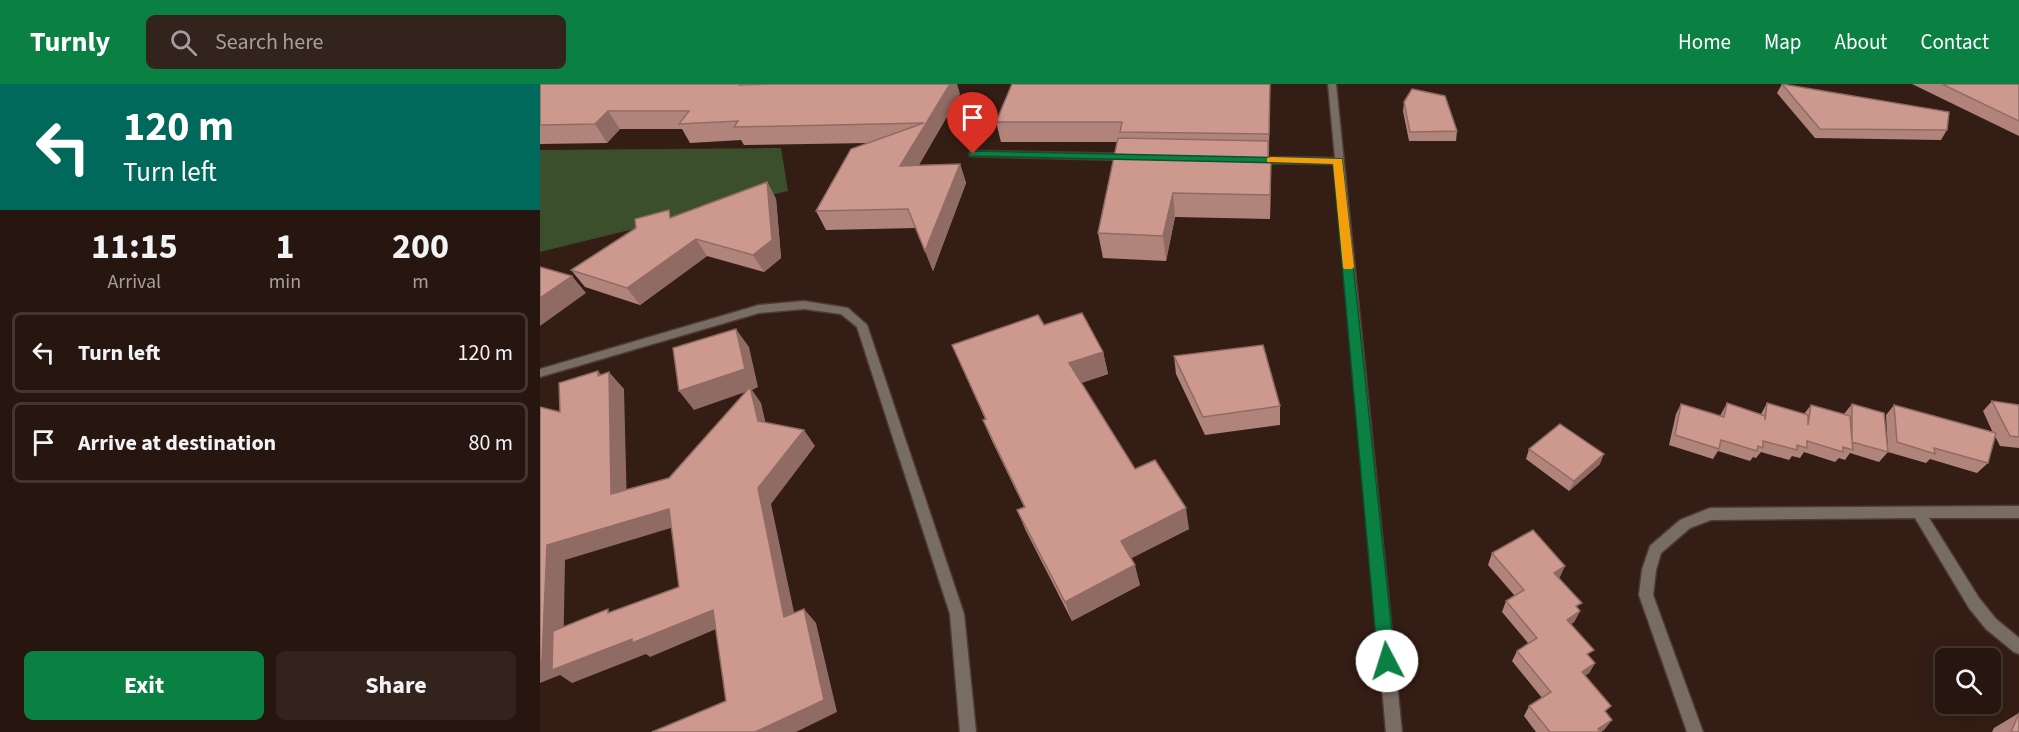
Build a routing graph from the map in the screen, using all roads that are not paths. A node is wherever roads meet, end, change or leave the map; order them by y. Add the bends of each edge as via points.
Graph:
1 (1332, 84) edge
2 (973, 154) dead end
3 (1138, 157) edge
4 (1244, 159) edge
5 (1338, 161) junction
6 (540, 373) edge
7 (2019, 512) edge
8 (1919, 513) junction
9 (2019, 647) edge
10 (968, 732) edge
11 (1394, 732) edge
12 (1695, 732) edge

1 - 5 street
2 - 3 street
4 - 5 street
5 - 11 street
6 - 10 street via 759,309 804,305 844,311 862,325 957,614
7 - 8 street
8 - 9 street via 1974,603 1991,624
8 - 12 street via 1710,514 1685,524 1655,550 1646,595

